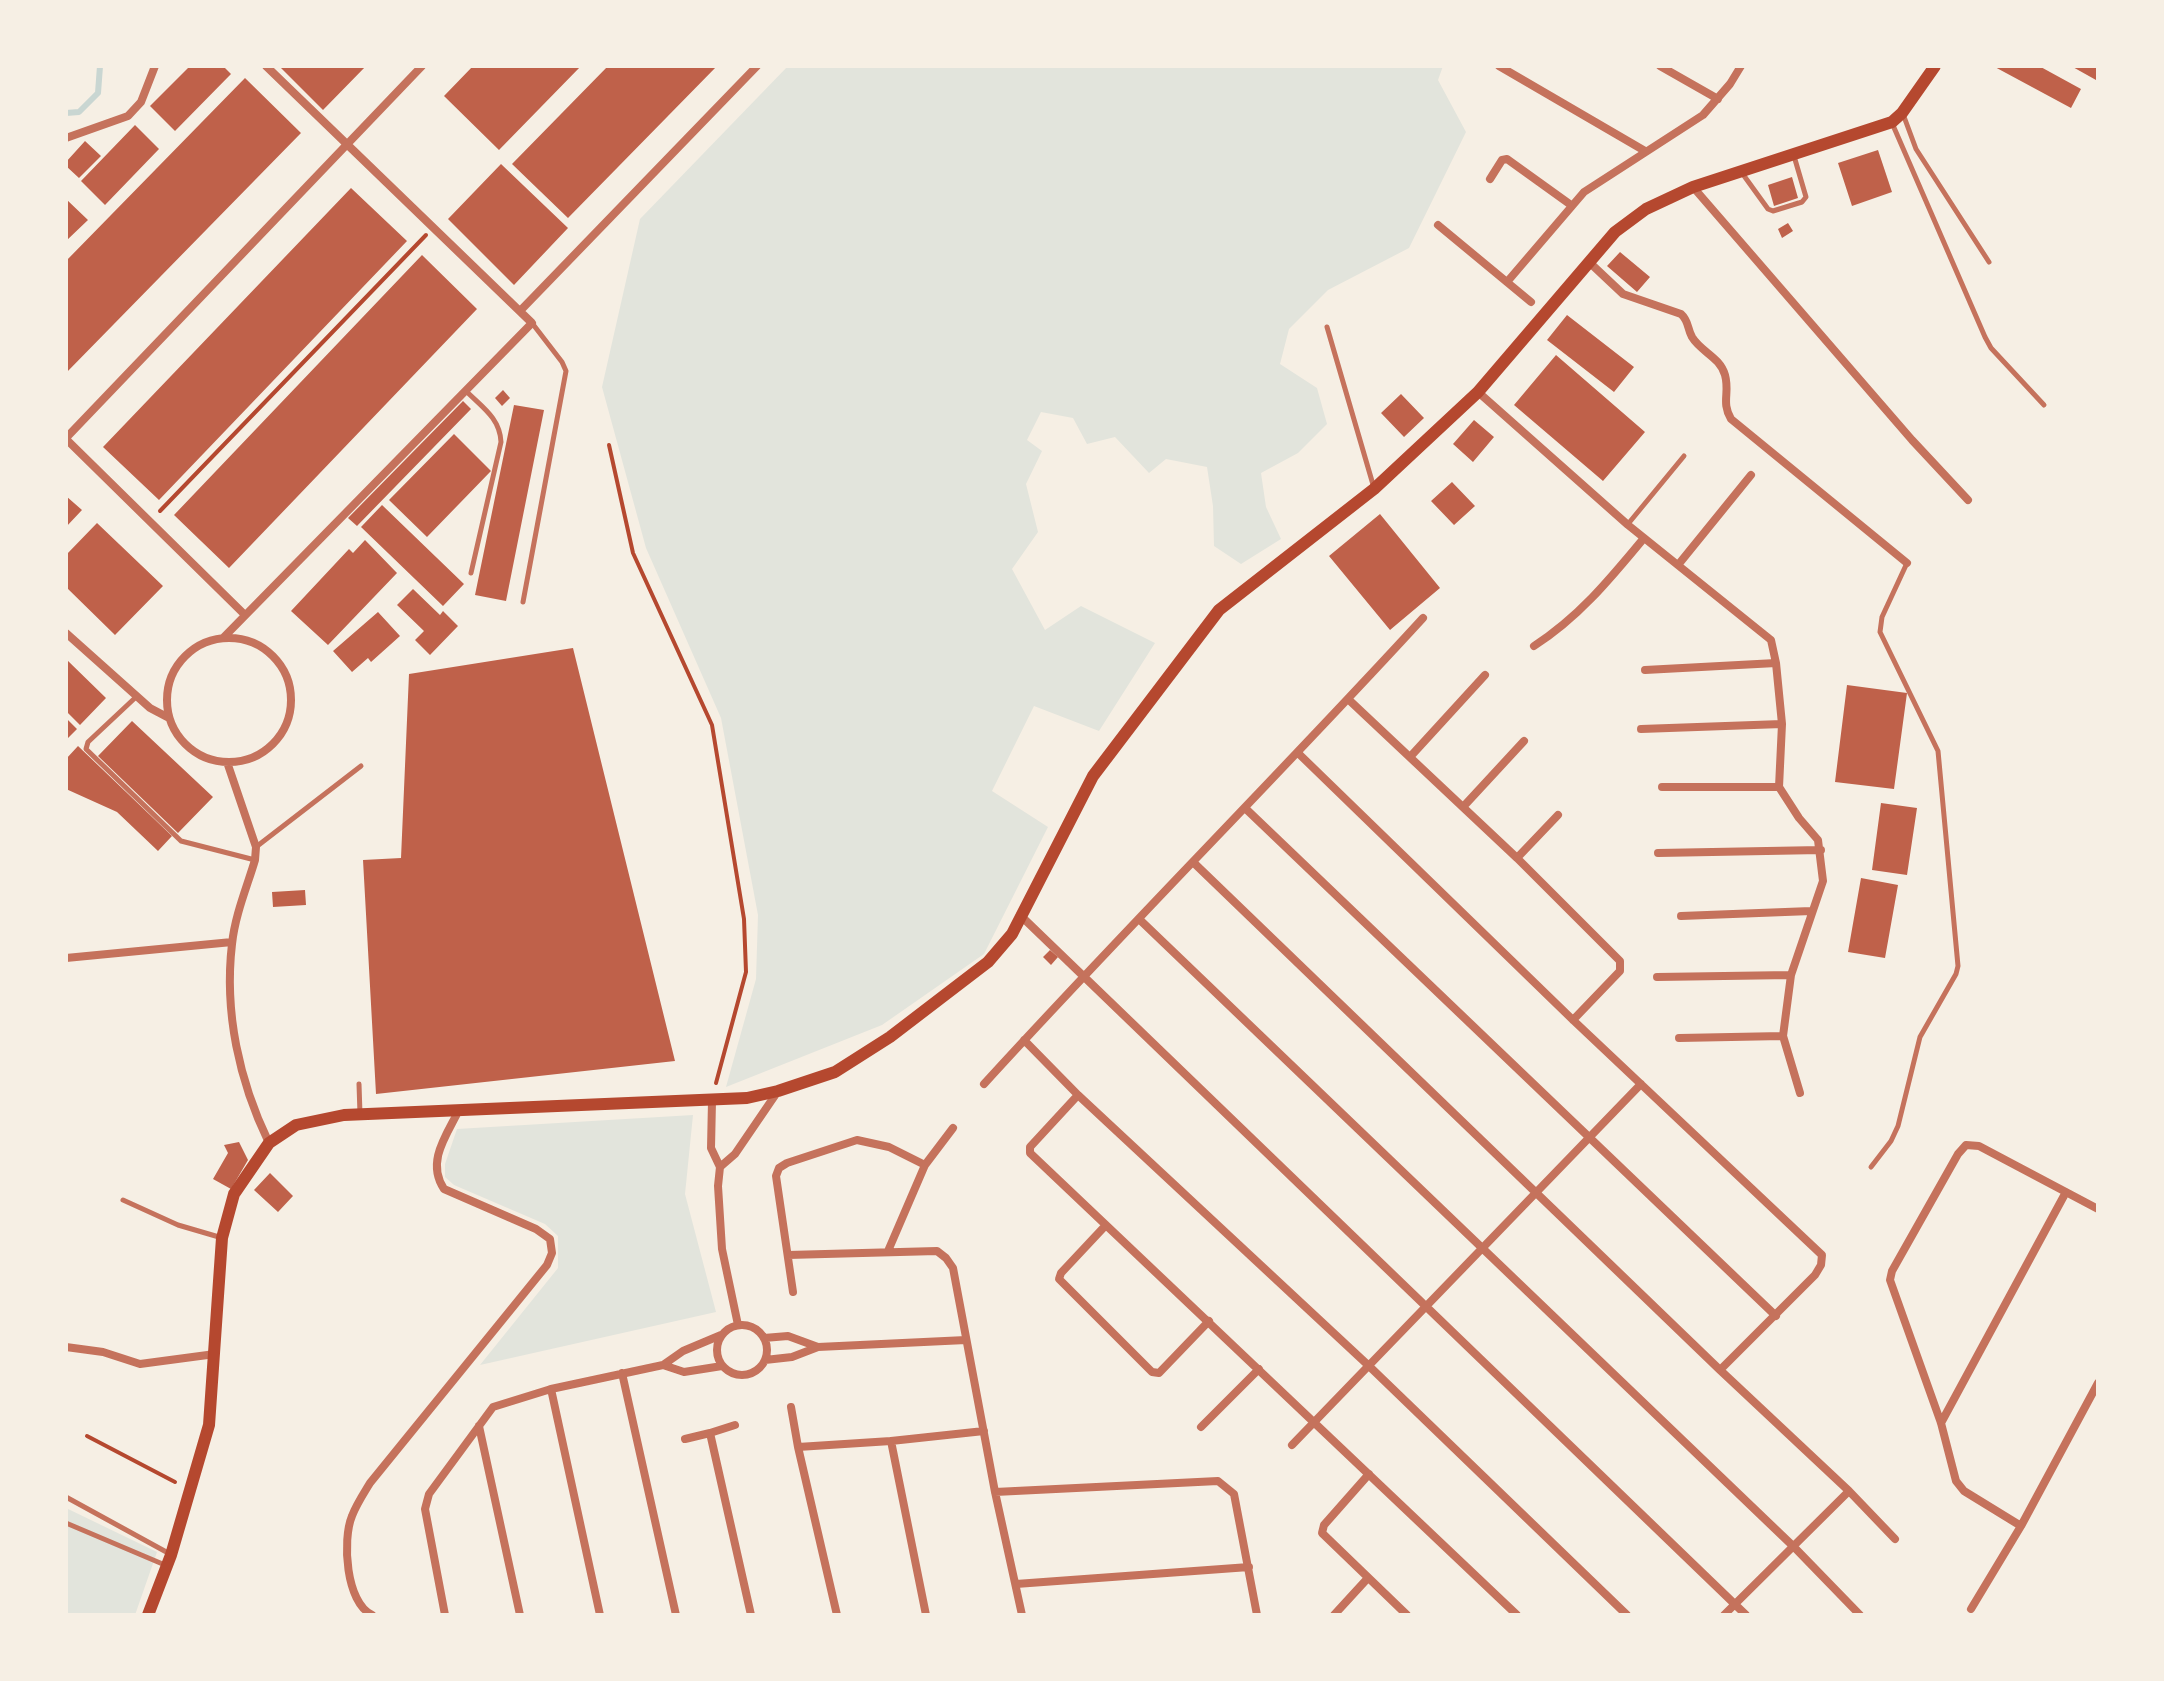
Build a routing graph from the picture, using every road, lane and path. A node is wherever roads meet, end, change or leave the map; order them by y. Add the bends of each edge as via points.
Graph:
1 (155, 66) edge
2 (266, 66) edge
3 (422, 66) edge
4 (757, 66) edge
5 (1499, 66) edge
6 (1660, 66) edge
7 (1741, 66) edge
8 (1935, 66) edge
9 (1718, 99) junction
10 (1902, 113) junction
11 (1892, 122) junction
12 (66, 138) edge
13 (347, 144) junction
14 (1645, 151) junction
15 (1793, 154) junction
16 (1741, 172) junction
17 (1490, 179) dead end
18 (1693, 187) junction
19 (1571, 205) junction
20 (1438, 225) dead end
21 (434, 226) junction
22 (1589, 262) junction
23 (1989, 262) dead end
24 (1507, 282) junction
25 (1531, 302) dead end
26 (520, 311) junction
27 (532, 323) junction
28 (1327, 327) dead end
29 (466, 390) junction
30 (1478, 392) junction
31 (2044, 405) dead end
32 (66, 438) edge
33 (609, 445) dead end
34 (1684, 456) dead end
35 (1751, 475) dead end
36 (1374, 489) junction
37 (1968, 500) dead end
38 (150, 522) junction
39 (1628, 525) junction
40 (1644, 538) junction
41 (1907, 563) joint
42 (1678, 565) junction
43 (471, 573) dead end
44 (523, 602) dead end
45 (245, 615) junction
46 (1423, 618) dead end
47 (66, 633) edge
48 (224, 637) junction
49 (1534, 646) dead end
50 (1776, 663) junction
51 (1645, 670) dead end
52 (1485, 675) dead end
53 (136, 697) junction
54 (1348, 699) junction
55 (169, 718) junction
56 (1782, 724) junction
57 (1641, 729) dead end
58 (1524, 741) dead end
59 (1298, 753) junction
60 (1410, 757) junction
61 (227, 762) junction
62 (361, 766) dead end
63 (1662, 787) dead end
64 (1779, 787) junction
65 (1463, 807) junction
66 (1245, 808) junction
67 (1558, 815) dead end
68 (256, 847) junction
69 (1821, 850) junction
70 (1658, 853) dead end
71 (1517, 858) junction
72 (255, 860) junction
73 (1194, 863) junction
74 (1811, 911) junction
75 (1020, 915) junction
76 (1681, 916) dead end
77 (1139, 919) junction
78 (232, 942) junction
79 (66, 958) edge
80 (1084, 975) junction
81 (1791, 975) junction
82 (1657, 977) dead end
83 (1573, 1020) junction
84 (1783, 1036) junction
85 (1679, 1038) dead end
86 (1024, 1040) junction
87 (359, 1084) dead end
88 (984, 1084) dead end
89 (1641, 1084) junction
90 (778, 1091) junction
91 (1800, 1093) dead end
92 (1078, 1095) junction
93 (712, 1101) junction
94 (459, 1110) junction
95 (360, 1115) junction
96 (953, 1128) dead end
97 (1589, 1139) junction
98 (269, 1143) junction
99 (925, 1165) junction
100 (720, 1167) junction
101 (1871, 1167) dead end
102 (2066, 1192) junction
103 (1537, 1193) junction
104 (123, 1200) dead end
105 (2098, 1209) edge
106 (1106, 1225) junction
107 (222, 1238) junction
108 (1482, 1249) junction
109 (888, 1251) junction
110 (788, 1255) junction
111 (793, 1292) dead end
112 (1426, 1307) junction
113 (1776, 1316) junction
114 (1209, 1321) junction
115 (738, 1325) junction
116 (722, 1335) junction
117 (764, 1338) junction
118 (966, 1340) junction
119 (66, 1347) edge
120 (818, 1347) junction
121 (215, 1354) junction
122 (765, 1360) junction
123 (663, 1365) junction
124 (722, 1366) junction
125 (1369, 1366) junction
126 (1259, 1369) junction
127 (1720, 1370) junction
128 (622, 1373) junction
129 (2098, 1383) edge
130 (551, 1389) junction
131 (791, 1407) dead end
132 (1314, 1422) junction
133 (1941, 1423) junction
134 (735, 1425) dead end
135 (479, 1426) junction
136 (1201, 1427) dead end
137 (984, 1431) junction
138 (710, 1433) junction
139 (87, 1436) dead end
140 (685, 1439) dead end
141 (891, 1441) junction
142 (1292, 1445) dead end
143 (798, 1447) junction
144 (1369, 1474) junction
145 (192, 1490) junction
146 (1849, 1491) junction
147 (995, 1492) junction
148 (66, 1497) edge
149 (66, 1523) edge
150 (2021, 1526) junction
151 (1895, 1539) dead end
152 (1794, 1547) junction
153 (169, 1560) junction
154 (1249, 1567) junction
155 (1367, 1579) junction
156 (1016, 1584) junction
157 (1735, 1604) junction
158 (1971, 1609) dead end
159 (148, 1615) edge
160 (372, 1615) edge
161 (445, 1615) edge
162 (520, 1615) edge
163 (600, 1615) edge
164 (676, 1615) edge
165 (751, 1615) edge
166 (837, 1615) edge
167 (926, 1615) edge
168 (1022, 1615) edge
169 (1257, 1615) edge
170 (1334, 1615) edge
171 (1407, 1615) edge
172 (1517, 1615) edge
173 (1627, 1615) edge
174 (1724, 1615) edge
175 (1746, 1615) edge
176 (1860, 1615) edge

1 - 12 street via 141,102 128,116
2 - 13 street
3 - 13 street
4 - 26 street
5 - 14 street
6 - 9 street
7 - 9 street
8 - 10 main road
9 - 14 street via 1703,115
10 - 11 main road
10 - 23 lane via 1916,149
11 - 15 main road
11 - 31 lane via 1985,337
13 - 21 street
13 - 32 street
14 - 19 street
15 - 16 main road
15 - 16 lane via 1806,197 1802,202 1770,211
16 - 18 main road
17 - 19 street via 1507,159
18 - 22 main road via 1646,209 1615,232
18 - 37 street
19 - 24 street
20 - 24 street
21 - 26 street
21 - 38 path
22 - 30 main road
22 - 41 street via 1623,294 1687,319 1691,335 1724,371 1724,409 1731,419
24 - 25 street
26 - 27 street
27 - 29 street
27 - 44 lane via 566,371
28 - 36 lane
29 - 43 lane via 498,422 501,442
29 - 45 street
30 - 36 main road
30 - 39 street
32 - 38 street
33 - 93 path via 633,553 712,725 744,919 746,972
34 - 39 lane
35 - 42 street
36 - 75 main road via 1219,610 1093,776
38 - 45 street
39 - 40 street
40 - 42 street
40 - 49 street via 1584,608
41 - 101 lane via 1880,632 1938,751 1958,966 1920,1037 1898,1126
42 - 50 street via 1771,640
45 - 48 street
46 - 54 street
47 - 53 street
48 - 55 street via 199,645 171,675
48 - 61 street via 256,643 272,654 291,689 286,727 275,743 257,756
50 - 51 street
50 - 56 street
52 - 60 street
53 - 55 street
53 - 72 lane via 86,749 181,841
54 - 59 street
54 - 60 street
55 - 61 street via 178,738 194,753
56 - 57 street
56 - 64 street
58 - 65 street
59 - 66 street
59 - 83 street
60 - 65 street
61 - 68 street
62 - 68 lane
63 - 64 street
64 - 69 street
65 - 71 street
66 - 73 street
66 - 97 street
67 - 71 street
68 - 72 street
69 - 70 street
69 - 74 street via 1823,881
71 - 83 street via 1620,961 1620,971
72 - 78 street
73 - 77 street
73 - 103 street
74 - 76 street
74 - 81 street
75 - 80 street
75 - 90 main road via 1012,934 988,962 890,1037 835,1072
77 - 80 street
77 - 108 street
78 - 79 street
78 - 98 street via 229,1003 239,1060
80 - 86 street
80 - 112 street
81 - 82 street
81 - 84 street
83 - 89 street
84 - 85 street
84 - 91 street
86 - 88 street
86 - 92 street
87 - 95 lane
89 - 97 street
89 - 113 street via 1822,1255 1815,1275
90 - 93 main road
90 - 100 street via 735,1154
92 - 106 street via 1029,1150
92 - 125 street
93 - 94 main road
93 - 100 street via 711,1148
94 - 95 main road
94 - 160 street via 438,1154 435,1177 444,1189 536,1229 550,1239 552,1253 370,1483 351,1518 347,1556 355,1599
95 - 98 main road via 296,1125
96 - 99 street
97 - 103 street
97 - 113 street
98 - 107 main road via 234,1194
99 - 109 street
99 - 110 street via 889,1147 857,1140 779,1168
100 - 115 street via 722,1249
102 - 105 street
102 - 133 street
102 - 133 street via 1979,1146 1966,1145 1892,1271 1892,1288
103 - 108 street
103 - 127 street
104 - 107 lane
106 - 114 street
106 - 114 street via 1059,1279 1152,1372 1159,1373
107 - 121 main road
108 - 112 street
108 - 152 street
109 - 110 street
109 - 118 street via 937,1251 946,1258 953,1268
110 - 111 street
112 - 125 street
112 - 157 street
113 - 127 street
114 - 126 street
115 - 116 street
115 - 117 street via 750,1326
116 - 123 street
116 - 124 street via 717,1350
117 - 120 street via 788,1336
117 - 122 street
118 - 120 street
118 - 137 street
119 - 121 street via 140,1364
120 - 122 street
121 - 145 main road via 209,1425
122 - 124 street via 756,1372 742,1376
123 - 124 street via 684,1372
123 - 128 street
125 - 132 street
125 - 173 street
126 - 132 street
126 - 136 street
127 - 146 street
128 - 130 street
128 - 164 street
129 - 150 street
130 - 135 street via 493,1407
130 - 163 street
131 - 143 street
132 - 142 street
132 - 144 street
133 - 150 street via 1956,1481
134 - 138 street
135 - 161 street via 429,1494 425,1509
135 - 162 street
137 - 141 street
137 - 147 street
138 - 140 street
138 - 165 street
139 - 145 path
141 - 143 street
141 - 167 street
143 - 166 street
144 - 155 street via 1322,1533
144 - 172 street
145 - 153 main road
146 - 151 street
146 - 152 street
147 - 154 street via 1218,1481 1234,1494
147 - 156 street
148 - 153 lane
149 - 153 lane
150 - 158 street
152 - 157 street
152 - 176 street
153 - 159 main road
154 - 156 street
154 - 169 street
155 - 170 street
155 - 171 street
156 - 168 street
157 - 174 street
157 - 175 street

